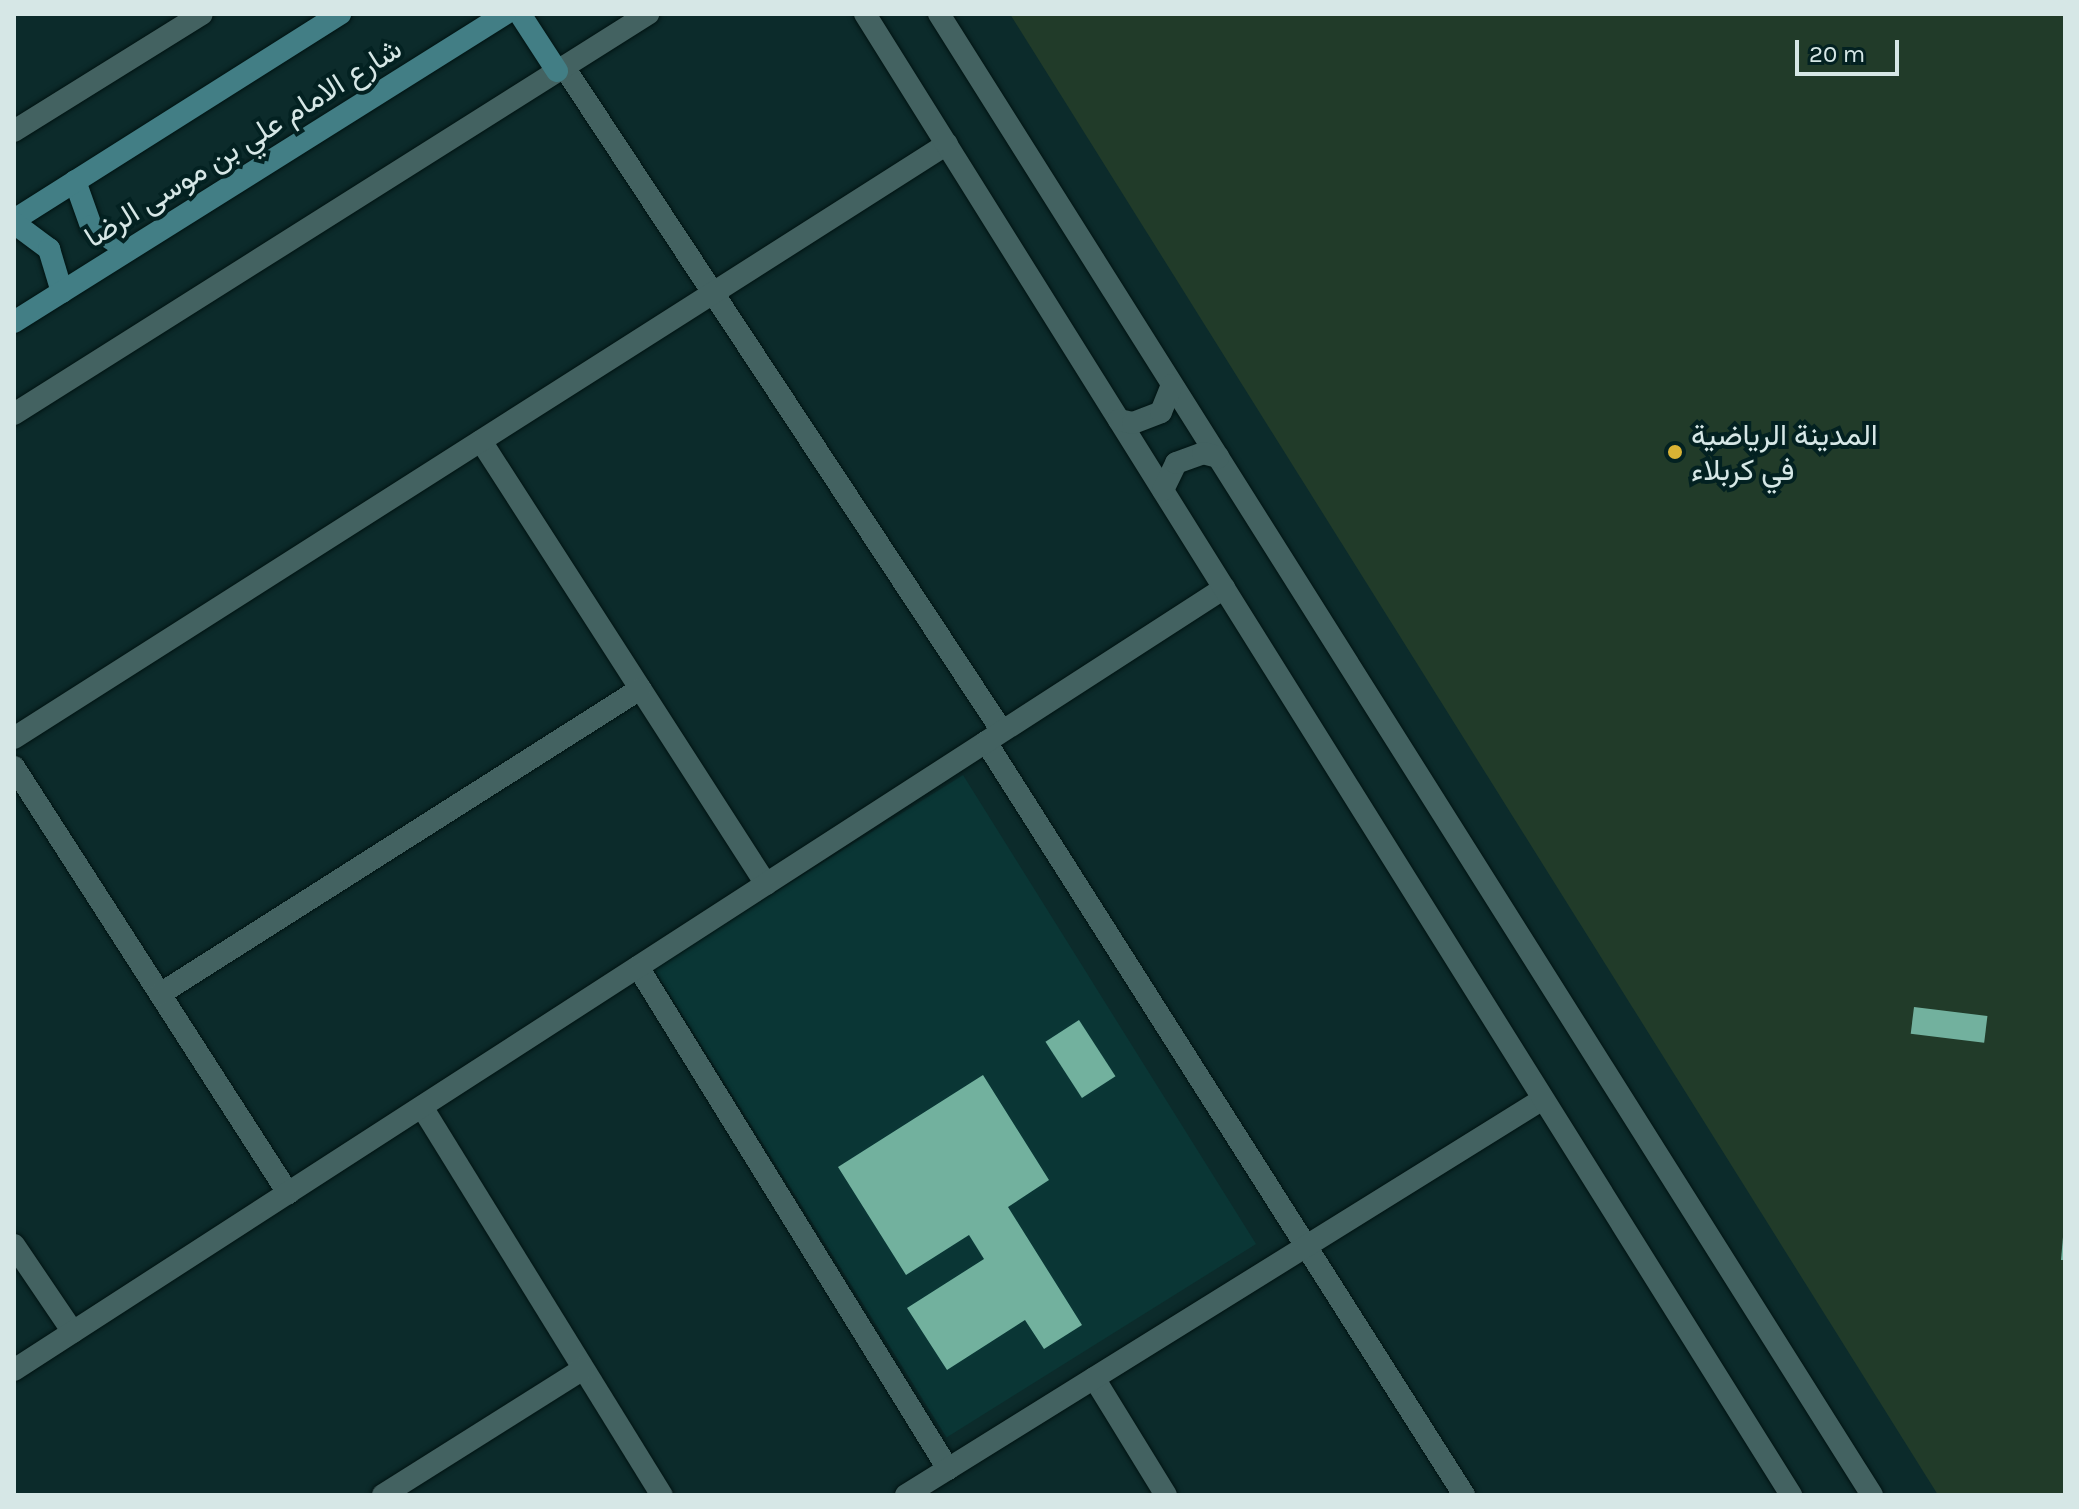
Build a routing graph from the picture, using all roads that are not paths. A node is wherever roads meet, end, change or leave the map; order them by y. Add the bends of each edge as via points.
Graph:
1 (202, 14) edge
2 (340, 14) edge
3 (505, 14) edge
4 (520, 14) edge
5 (648, 14) edge
6 (865, 14) edge
7 (939, 14) edge
8 (561, 69) junction
9 (14, 131) edge
10 (947, 144) junction
11 (75, 181) junction
12 (14, 221) edge
13 (128, 250) junction
14 (62, 292) junction
15 (714, 292) junction
16 (14, 322) edge
17 (1172, 385) junction
18 (14, 414) edge
19 (1119, 420) junction
20 (481, 441) junction
21 (1218, 457) junction
22 (1163, 490) junction
23 (1224, 588) junction
24 (640, 689) junction
25 (994, 737) junction
26 (14, 738) edge
27 (14, 767) edge
28 (766, 884) junction
29 (638, 967) junction
30 (160, 994) junction
31 (1543, 1099) junction
32 (422, 1107) junction
33 (288, 1193) junction
34 (1310, 1244) junction
35 (14, 1245) edge
36 (73, 1332) junction
37 (583, 1369) junction
38 (14, 1370) edge
39 (1094, 1378) junction
40 (948, 1469) junction
41 (383, 1495) edge
42 (662, 1495) edge
43 (906, 1495) edge
44 (1166, 1495) edge
45 (1464, 1495) edge
46 (1791, 1495) edge
47 (1872, 1495) edge

1 - 9 street
2 - 11 main road, شارع الامام علي بن موسى الرضا
3 - 13 main road, شارع الامام علي بن موسى الرضا
4 - 8 main road
5 - 8 street
6 - 10 street
7 - 17 street
8 - 15 street
8 - 18 street
10 - 15 street
10 - 19 street
11 - 12 main road, شارع الامام علي بن موسى الرضا
11 - 13 main road via 91,226
12 - 14 main road via 49,249
13 - 14 main road, شارع الامام علي بن موسى الرضا
14 - 16 main road, شارع الامام علي بن موسى الرضا
15 - 20 street
15 - 25 street
17 - 19 street via 1161,412 1133,423
17 - 21 street
19 - 22 street
20 - 24 street
20 - 26 street
21 - 22 street via 1188,455 1167,475
21 - 47 street
22 - 23 street
23 - 25 street
23 - 31 street
24 - 28 street
24 - 30 street
25 - 28 street
25 - 34 street
27 - 30 street
28 - 29 street
29 - 32 street
29 - 40 street
30 - 33 street
31 - 34 street
31 - 46 street
32 - 33 street
32 - 37 street
33 - 36 street
34 - 39 street
34 - 45 street
35 - 36 street
36 - 38 street
37 - 41 street
37 - 42 street
39 - 40 street
39 - 44 street
40 - 43 street

